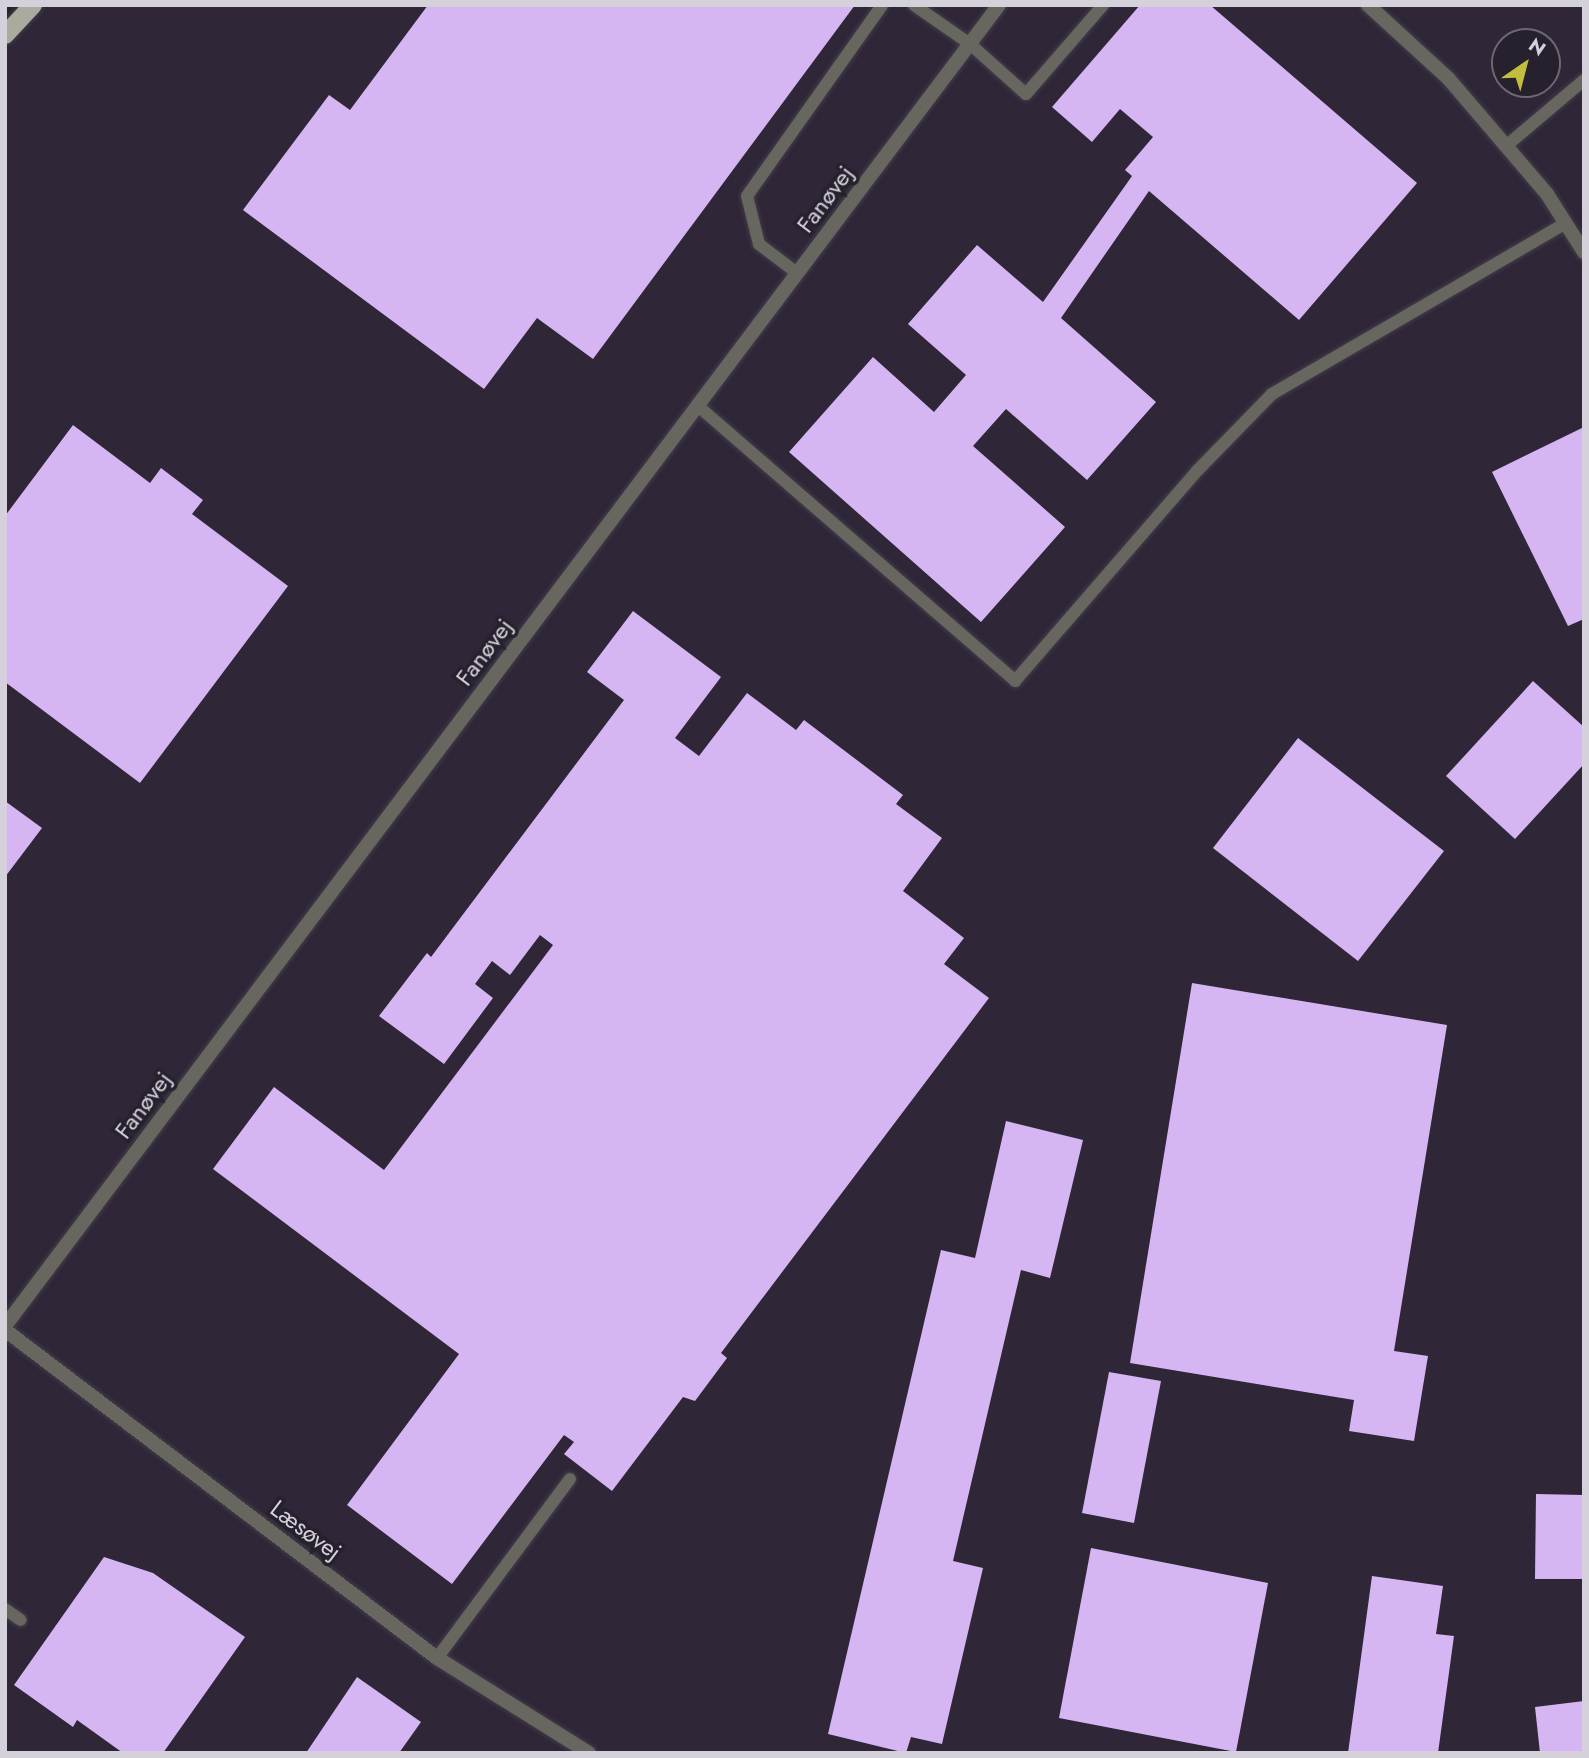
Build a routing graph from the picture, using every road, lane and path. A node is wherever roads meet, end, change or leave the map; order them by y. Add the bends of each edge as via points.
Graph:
1 (33, 5) edge
2 (882, 5) edge
3 (914, 5) edge
4 (999, 5) edge
5 (1104, 5) edge
6 (1368, 5) edge
7 (5, 35) edge
8 (970, 44) junction
9 (1584, 79) edge
10 (1506, 146) junction
11 (1566, 223) junction
12 (1584, 252) edge
13 (797, 273) junction
14 (698, 405) junction
15 (5, 1328) edge
16 (570, 1479) dead end
17 (5, 1609) edge
18 (21, 1620) dead end
19 (437, 1658) junction
20 (589, 1753) edge

1 - 7 main road
2 - 13 lane via 747,196 758,244
3 - 8 lane
4 - 8 street, Fanøvej
5 - 8 lane via 1026,94
6 - 10 street via 1448,78
8 - 13 street, Fanøvej
9 - 10 lane
10 - 11 street
11 - 12 street
11 - 14 lane via 1272,394 1198,470 1015,681
13 - 14 street, Fanøvej
14 - 15 street, Fanøvej
15 - 19 street, Læsøvej
16 - 19 lane
17 - 18 lane
19 - 20 street, Læsøvej

